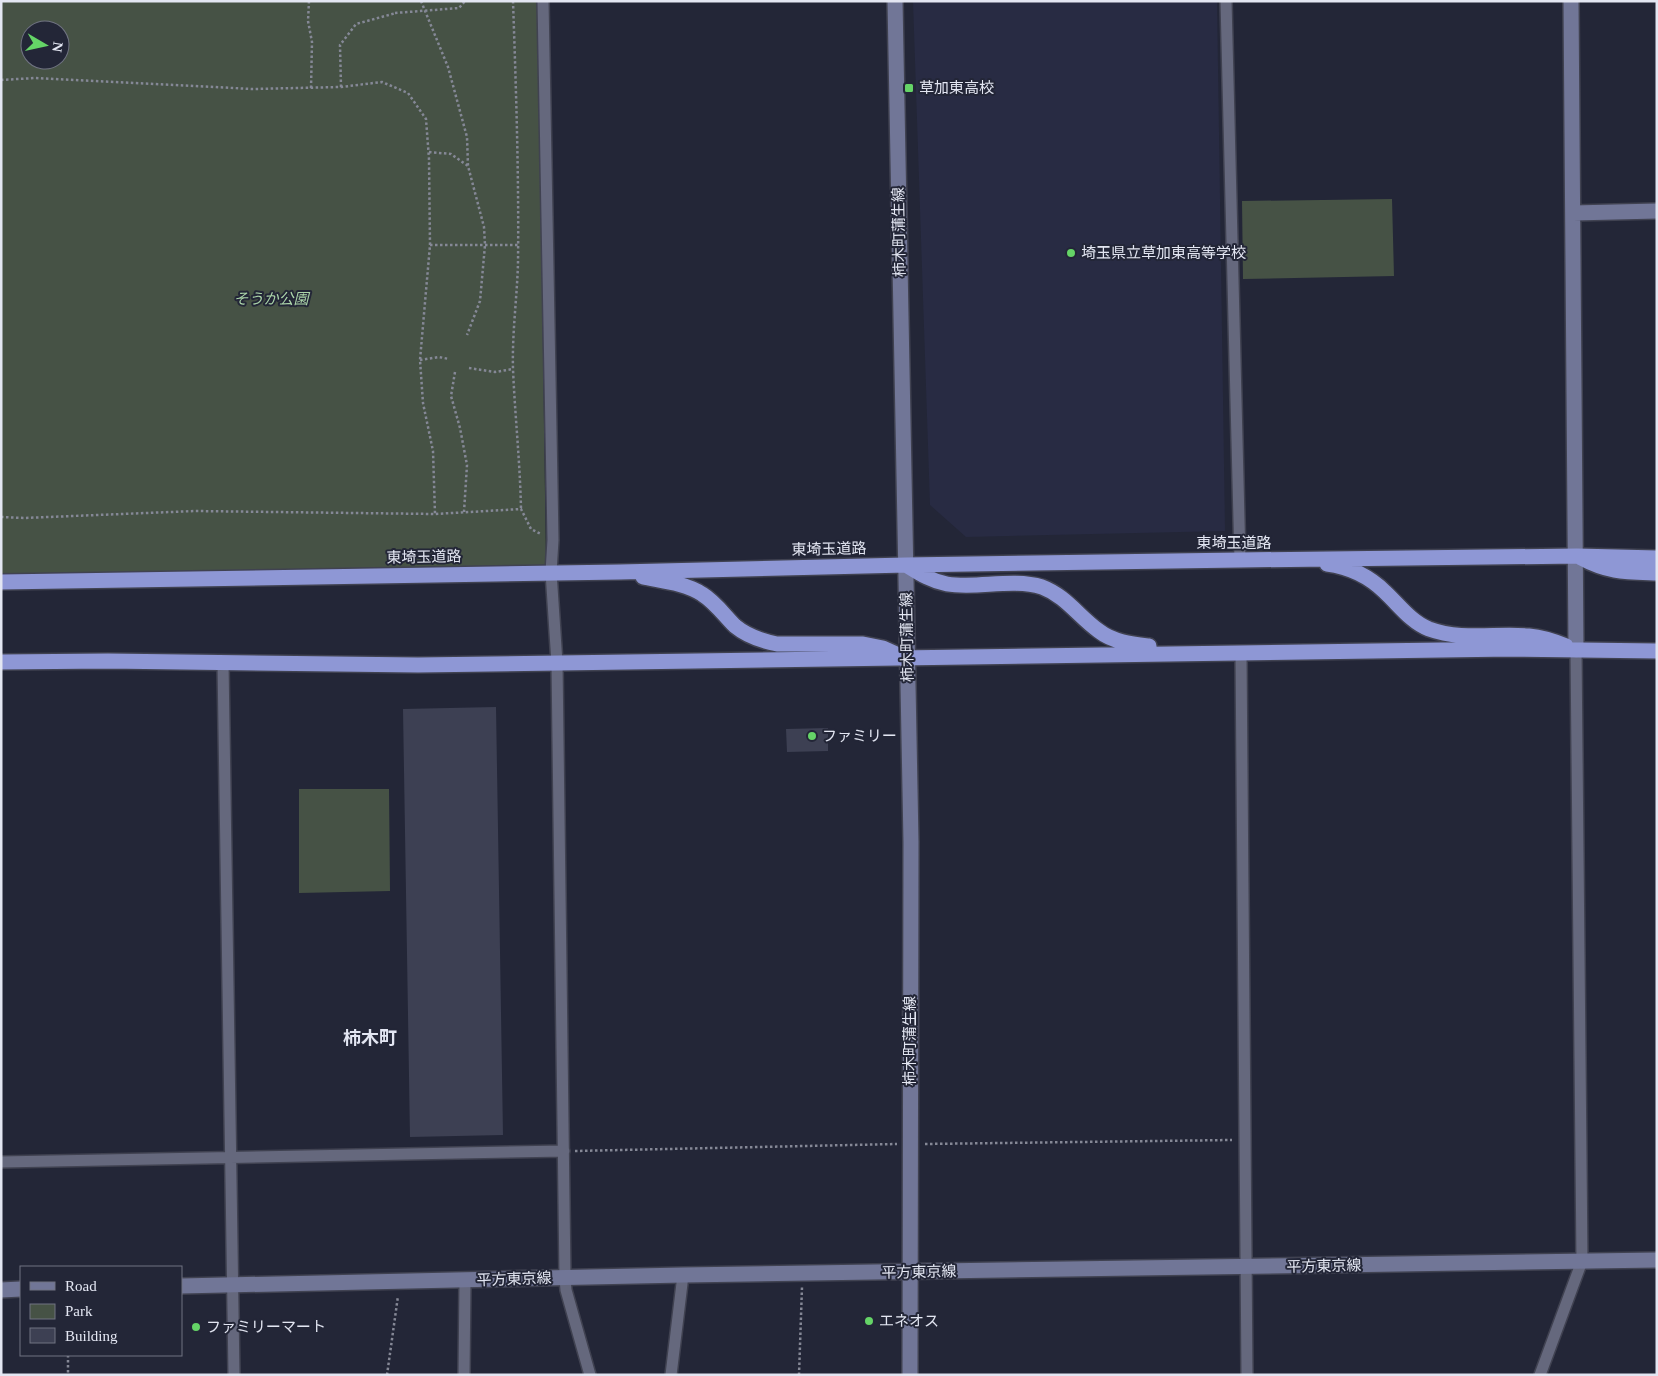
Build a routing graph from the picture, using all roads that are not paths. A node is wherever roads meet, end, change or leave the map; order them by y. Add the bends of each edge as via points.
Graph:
1 (543, 1) edge
2 (895, 1) edge
3 (1226, 1) edge
4 (1571, 1) edge
5 (1657, 211) edge
6 (1574, 213) junction
7 (1577, 556) junction
8 (1657, 558) edge
9 (1240, 560) junction
10 (1303, 560) junction
11 (906, 565) junction
12 (551, 572) junction
13 (620, 572) junction
14 (1657, 573) edge
15 (1, 582) edge
16 (1576, 650) junction
17 (1657, 651) edge
18 (1188, 653) junction
19 (1241, 654) junction
20 (908, 659) junction
21 (1, 662) edge
22 (223, 662) junction
23 (557, 663) junction
24 (564, 1151) junction
25 (230, 1157) junction
26 (1, 1162) edge
27 (1657, 1260) edge
28 (1582, 1261) junction
29 (1246, 1268) junction
30 (910, 1272) junction
31 (683, 1276) junction
32 (565, 1278) junction
33 (465, 1281) junction
34 (231, 1285) junction
35 (182, 1286) edge
36 (1, 1290) edge
37 (20, 1290) edge
38 (234, 1375) edge
39 (464, 1375) edge
40 (590, 1375) edge
41 (671, 1375) edge
42 (910, 1375) edge
43 (1247, 1375) edge
44 (1540, 1375) edge

1 - 12 street
2 - 11 main road, 柿木町蒲生線
3 - 9 street
4 - 6 main road
5 - 6 main road
6 - 7 main road
7 - 8 highway, 東埼玉道路
7 - 10 highway, 東埼玉道路
7 - 14 highway via 1597,567 1617,572
7 - 16 main road
9 - 10 highway, 東埼玉道路
9 - 11 highway, 東埼玉道路
10 - 16 highway via 1353,571 1371,580 1413,619 1428,628 1471,636 1529,636 1553,640
11 - 13 highway, 東埼玉道路
11 - 18 highway via 929,579 948,584 1024,584 1042,588 1056,594 1099,632 1113,639
11 - 20 main road, 柿木町蒲生線
12 - 13 highway, 東埼玉道路
12 - 15 highway, 東埼玉道路
12 - 23 street
13 - 20 highway via 694,590 712,602 737,627 764,642 863,644 883,648
16 - 17 highway
16 - 19 highway
16 - 28 street
18 - 19 highway
18 - 20 highway
19 - 29 street
20 - 23 highway
20 - 30 main road, 柿木町蒲生線
21 - 22 highway
22 - 23 highway
22 - 25 street
23 - 24 street
24 - 25 street
24 - 32 street
25 - 26 street
25 - 34 street
27 - 28 main road, 平方東京線
28 - 29 main road, 平方東京線
28 - 44 street
29 - 30 main road, 平方東京線
29 - 43 street
30 - 31 main road, 平方東京線
30 - 42 main road, 柿木町蒲生線
31 - 32 main road, 平方東京線
31 - 41 street
32 - 33 main road, 平方東京線
32 - 40 street
33 - 34 main road, 平方東京線
33 - 39 street
34 - 35 main road, 平方東京線
34 - 38 street
36 - 37 main road

